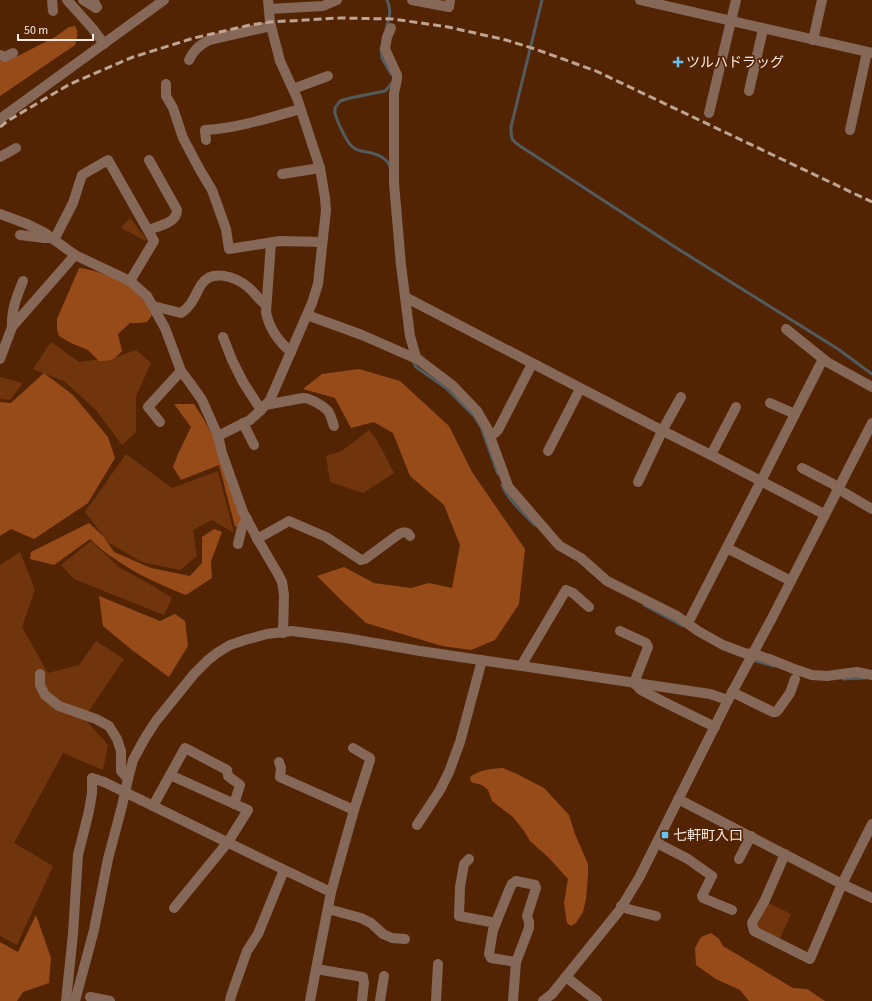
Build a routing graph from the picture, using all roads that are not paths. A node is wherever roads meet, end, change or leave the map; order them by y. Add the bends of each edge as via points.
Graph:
1 (52, 0) edge
2 (67, 0) edge
3 (83, 0) edge
4 (93, 0) edge
5 (164, 0) edge
6 (337, 0) edge
7 (412, 0) edge
8 (450, 0) edge
9 (640, 0) edge
10 (736, 0) edge
11 (822, 0) edge
12 (268, 4) edge
13 (52, 11) dead end
14 (731, 21) junction
15 (271, 26) junction
16 (391, 28) dead end
17 (763, 29) junction
18 (813, 40) junction
19 (104, 44) junction
20 (13, 53) dead end
21 (870, 53) edge
22 (0, 55) edge
23 (189, 60) dead end
24 (328, 76) dead end
25 (166, 84) dead end
26 (293, 89) junction
27 (749, 92) dead end
28 (300, 109) junction
29 (709, 113) dead end
30 (0, 119) edge
31 (850, 130) dead end
32 (206, 140) dead end
33 (16, 148) dead end
34 (0, 157) edge
35 (149, 160) dead end
36 (320, 168) junction
37 (282, 174) dead end
38 (0, 214) edge
39 (148, 230) junction
40 (20, 235) dead end
41 (53, 239) junction
42 (322, 242) junction
43 (271, 243) junction
44 (75, 254) junction
45 (23, 281) dead end
46 (130, 281) junction
47 (405, 298) junction
48 (266, 305) junction
49 (153, 306) junction
50 (307, 315) junction
51 (12, 327) junction
52 (786, 329) dead end
53 (223, 337) dead end
54 (291, 352) junction
55 (0, 359) edge
56 (416, 359) junction
57 (823, 359) junction
58 (532, 364) junction
59 (181, 371) junction
60 (872, 387) edge
61 (580, 389) junction
62 (680, 397) dead end
63 (770, 403) dead end
64 (736, 406) dead end
65 (263, 407) junction
66 (795, 414) junction
67 (160, 422) dead end
68 (242, 423) junction
69 (334, 426) dead end
70 (870, 430) edge
71 (662, 431) junction
72 (490, 434) junction
73 (218, 436) junction
74 (254, 445) dead end
75 (548, 451) dead end
76 (711, 455) junction
77 (802, 468) dead end
78 (761, 481) junction
79 (638, 482) dead end
80 (838, 489) junction
81 (872, 509) edge
82 (824, 514) junction
83 (247, 519) junction
84 (410, 536) dead end
85 (257, 538) junction
86 (238, 544) dead end
87 (727, 548) junction
88 (791, 581) junction
89 (588, 607) dead end
90 (688, 623) junction
91 (620, 631) dead end
92 (283, 633) junction
93 (752, 655) junction
94 (482, 660) junction
95 (521, 666) junction
96 (40, 674) dead end
97 (872, 675) edge
98 (795, 679) dead end
99 (634, 684) junction
100 (730, 696) junction
101 (715, 727) junction
102 (353, 748) dead end
103 (279, 762) dead end
104 (170, 775) junction
105 (128, 779) junction
106 (678, 799) junction
107 (234, 804) junction
108 (153, 806) junction
109 (354, 810) junction
110 (872, 824) edge
111 (417, 825) dead end
112 (751, 836) junction
113 (228, 842) junction
114 (657, 843) junction
115 (785, 854) junction
116 (739, 858) dead end
117 (469, 859) dead end
118 (284, 870) junction
119 (842, 884) junction
120 (331, 892) junction
121 (872, 898) edge
122 (621, 906) junction
123 (174, 908) dead end
124 (328, 909) junction
125 (732, 910) dead end
126 (656, 916) dead end
127 (496, 923) junction
128 (405, 939) dead end
129 (516, 962) junction
130 (438, 964) dead end
131 (316, 969) junction
132 (384, 976) dead end
133 (566, 977) junction
134 (90, 997) dead end
135 (66, 1001) edge
136 (75, 1001) edge
137 (110, 1001) edge
138 (230, 1001) edge
139 (310, 1001) edge
140 (362, 1001) edge
141 (380, 1001) edge
142 (436, 1001) edge
143 (513, 1001) edge
144 (543, 1001) edge
145 (597, 1001) edge

1 - 13 street
2 - 19 street
3 - 4 street via 96,8
5 - 19 street
6 - 12 street via 323,6
7 - 8 street via 449,7
9 - 14 street
10 - 14 street
11 - 18 street
12 - 15 street
14 - 17 street
14 - 29 street
15 - 23 street via 209,40 196,50
15 - 26 street via 280,60
16 - 47 street via 385,49 397,75 394,93 394,183
17 - 18 street
17 - 27 street
18 - 21 street
19 - 30 street
20 - 22 street via 5,57
21 - 31 street
24 - 26 street
25 - 43 street via 166,96 183,138 212,190 226,229 229,249
26 - 28 street
28 - 32 street via 223,129 205,130
28 - 36 street
33 - 34 street
35 - 39 street via 177,214 168,223
36 - 37 street
36 - 42 street via 326,210
38 - 41 street via 27,224
39 - 41 street via 108,160 82,175 73,203
39 - 46 street via 154,241
40 - 41 street
41 - 44 street
42 - 43 street
42 - 50 street via 318,284
43 - 48 street
44 - 46 street
44 - 51 street
45 - 51 street via 13,308
46 - 49 street via 147,296
47 - 56 street
47 - 58 street
48 - 49 street via 243,283 228,276 214,276 203,282 190,305 181,313
48 - 54 street via 267,319 273,331 283,346
49 - 59 street via 165,328
50 - 54 street
50 - 56 street via 362,335
51 - 55 street
52 - 57 street
53 - 65 street via 243,382
54 - 65 street via 270,400
56 - 72 street via 442,377 464,397 477,411
57 - 60 street
57 - 66 street
58 - 61 street
58 - 72 street via 498,430
59 - 67 street via 148,407
59 - 73 street via 202,400
61 - 71 street
61 - 75 street
62 - 71 street
63 - 66 street
64 - 76 street
65 - 68 street via 250,420
65 - 69 street via 308,398 329,412
66 - 78 street
68 - 73 street
68 - 74 street
70 - 80 street
71 - 76 street
71 - 79 street
72 - 90 street via 508,486 560,546 581,558 607,580
73 - 83 street
76 - 78 street
77 - 80 street
78 - 82 street
78 - 87 street
80 - 81 street
80 - 82 street
82 - 88 street
83 - 85 street
83 - 86 street
84 - 85 street via 405,532 399,534 361,560 326,537 289,521
85 - 92 street via 282,582
87 - 88 street
87 - 90 street
88 - 93 street
89 - 95 street via 566,590
90 - 93 street via 714,640
91 - 99 street via 646,643 648,647
92 - 94 street via 292,631 346,638
92 - 105 street via 267,634 230,645 208,660 156,721 133,760
93 - 97 street via 812,675 857,672
93 - 100 street
94 - 95 street
94 - 111 street via 460,742 449,772
95 - 99 street
96 - 105 street via 40,685 45,695 59,706 109,726 121,751 121,771
98 - 100 street via 790,693 776,712
99 - 100 street
99 - 101 street via 641,690
100 - 101 street
101 - 106 street
102 - 109 street via 370,758
103 - 109 street via 280,777
104 - 107 street
104 - 107 street via 185,748 228,770 228,776 240,785
104 - 108 street
105 - 136 street
106 - 112 street
106 - 114 street
107 - 113 street via 248,810
108 - 113 street
108 - 135 street, bridge via 92,778 89,811 78,855 74,934
109 - 120 street
110 - 119 street
112 - 115 street
112 - 116 street
113 - 118 street
113 - 123 street
114 - 122 street
114 - 125 street via 688,859 712,876 703,898
115 - 119 street
115 - 119 street via 752,923 754,931 810,959
117 - 127 street via 464,864 458,916
118 - 120 street
118 - 138 street via 258,934 247,951
119 - 121 street
120 - 124 street
122 - 126 street
122 - 133 street
124 - 128 street via 361,918 392,938
124 - 131 street
127 - 129 street via 489,954 492,958
127 - 129 street via 512,884 516,881 535,885 527,916 529,928
129 - 143 street
130 - 142 street
131 - 139 street
131 - 140 street via 363,977
132 - 141 street
133 - 144 street
133 - 145 street
134 - 137 street

